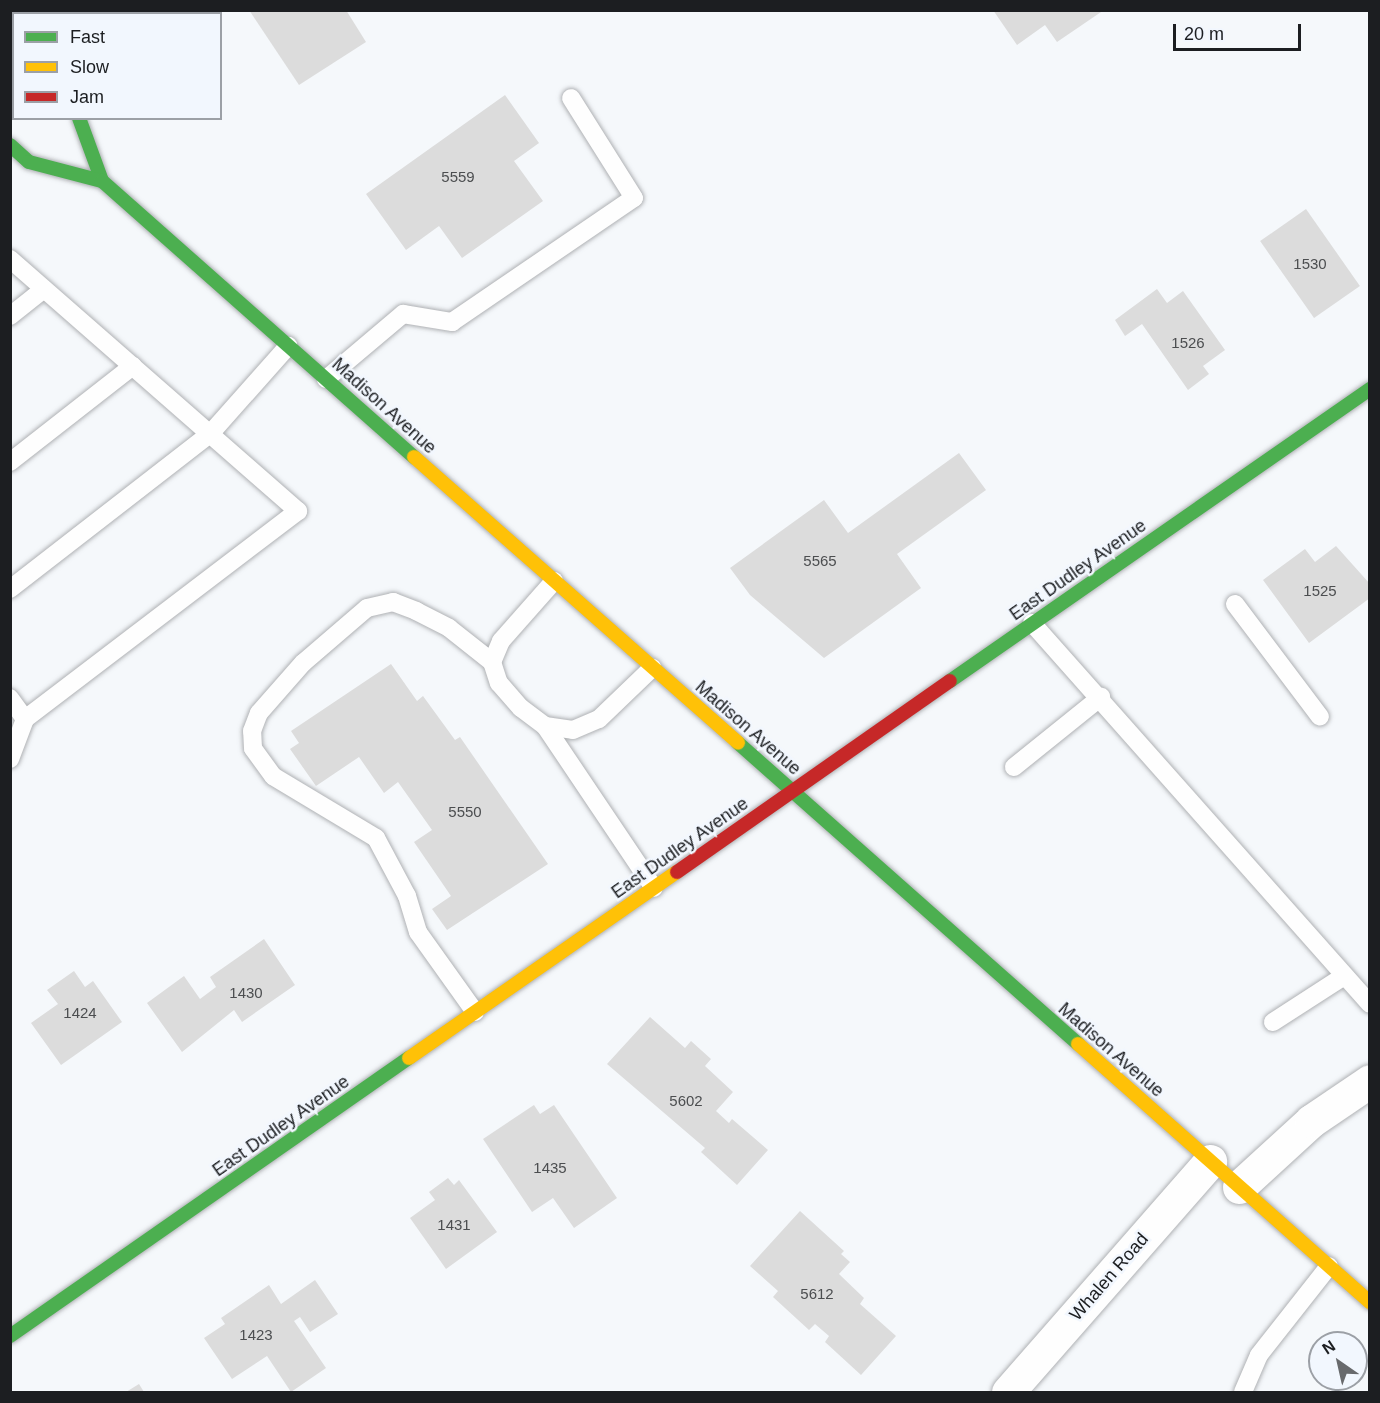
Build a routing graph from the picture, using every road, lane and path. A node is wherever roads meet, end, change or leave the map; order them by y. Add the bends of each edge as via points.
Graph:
1 (571, 98) dead end
2 (80, 120) edge
3 (10, 146) edge
4 (102, 181) junction
5 (10, 259) edge
6 (45, 289) junction
7 (10, 316) edge
8 (288, 346) junction
9 (133, 366) junction
10 (326, 379) junction
11 (1370, 389) edge
12 (210, 434) junction
13 (10, 462) edge
14 (554, 581) junction
15 (10, 589) edge
16 (1235, 604) dead end
17 (1032, 623) junction
18 (492, 662) junction
19 (652, 668) junction
20 (1101, 697) junction
21 (10, 698) edge
22 (1320, 717) dead end
23 (25, 719) junction
24 (545, 726) junction
25 (10, 759) edge
26 (1014, 767) dead end
27 (792, 791) junction
28 (654, 888) junction
29 (1344, 976) junction
30 (1370, 1004) edge
31 (475, 1012) junction
32 (1273, 1022) dead end
33 (1370, 1081) edge
34 (1210, 1161) junction
35 (1239, 1187) junction
36 (1329, 1266) junction
37 (1370, 1302) edge
38 (10, 1336) edge
39 (1008, 1392) edge
40 (1243, 1392) edge

1 - 10 lane via 634,198 452,322 403,314
2 - 4 main road, Madison Avenue
3 - 4 main road, Madison Avenue via 29,162
4 - 8 main road, Madison Avenue
5 - 6 lane
6 - 7 lane
6 - 9 lane
8 - 10 main road, Madison Avenue
8 - 12 lane
9 - 12 lane
9 - 13 lane
10 - 14 main road, Madison Avenue
11 - 17 main road, East Dudley Avenue
12 - 15 lane
12 - 23 lane via 298,511
14 - 18 lane via 501,641
14 - 19 main road, Madison Avenue
16 - 22 lane
17 - 20 lane
17 - 27 main road, East Dudley Avenue
18 - 24 lane via 499,683 521,708
18 - 31 lane via 449,628 416,611 393,603 367,608 303,663 259,713 252,731 254,748 273,776 376,838 407,896 418,932
19 - 24 lane via 599,719 573,730
19 - 27 main road, Madison Avenue
20 - 26 lane
20 - 29 lane
21 - 23 lane
23 - 25 lane
24 - 28 lane
27 - 28 main road, East Dudley Avenue
27 - 34 main road, Madison Avenue
28 - 31 main road, East Dudley Avenue
29 - 30 lane
29 - 32 lane
31 - 38 main road, East Dudley Avenue
33 - 35 street via 1311,1121
34 - 35 main road, Madison Avenue
34 - 39 street, Whalen Road
35 - 36 main road, Madison Avenue
36 - 37 main road, Madison Avenue
36 - 40 lane via 1259,1355

